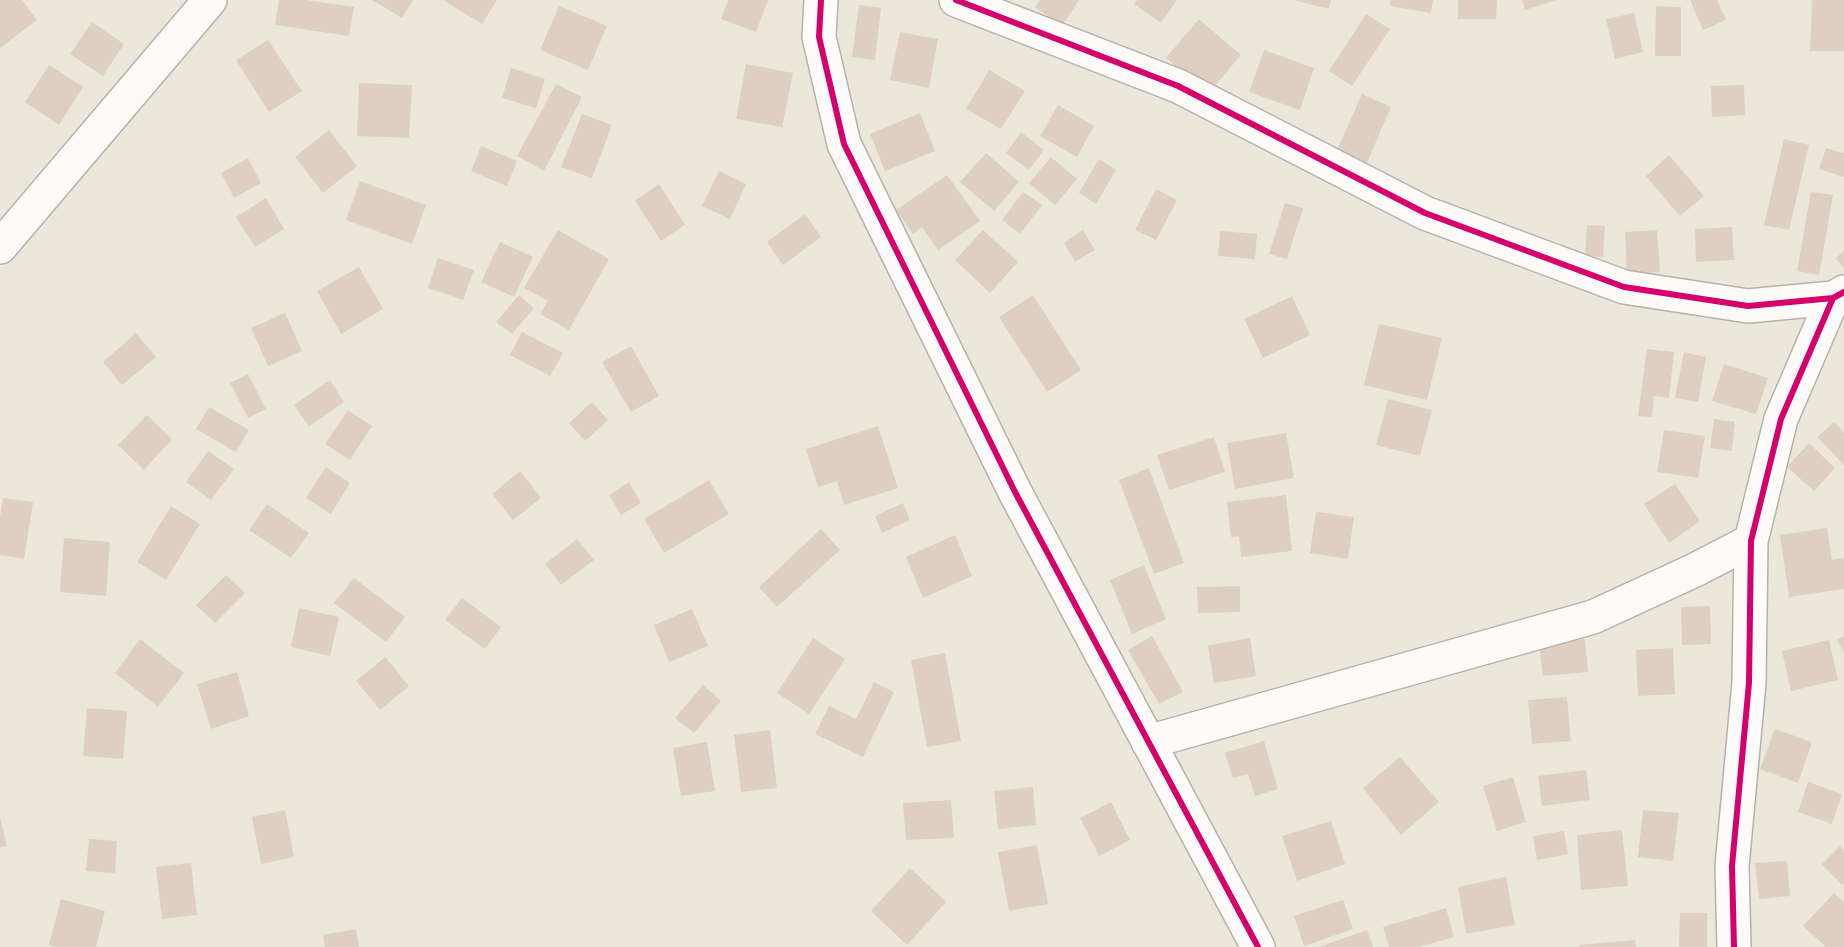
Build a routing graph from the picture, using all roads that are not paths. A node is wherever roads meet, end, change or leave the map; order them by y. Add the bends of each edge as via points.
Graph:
1 (210, 0) edge
2 (821, 0) edge
3 (956, 0) edge
4 (0, 247) edge
5 (1838, 295) edge
6 (1751, 541) junction
7 (1148, 742) junction
8 (1258, 947) edge
9 (1734, 947) edge

1 - 4 street
2 - 7 street via 819,37 844,144 1015,492
3 - 5 street via 1178,86 1425,213 1624,287 1748,306
5 - 6 street via 1781,419
6 - 7 street via 1593,617
6 - 9 street via 1749,683 1732,866
7 - 8 street

